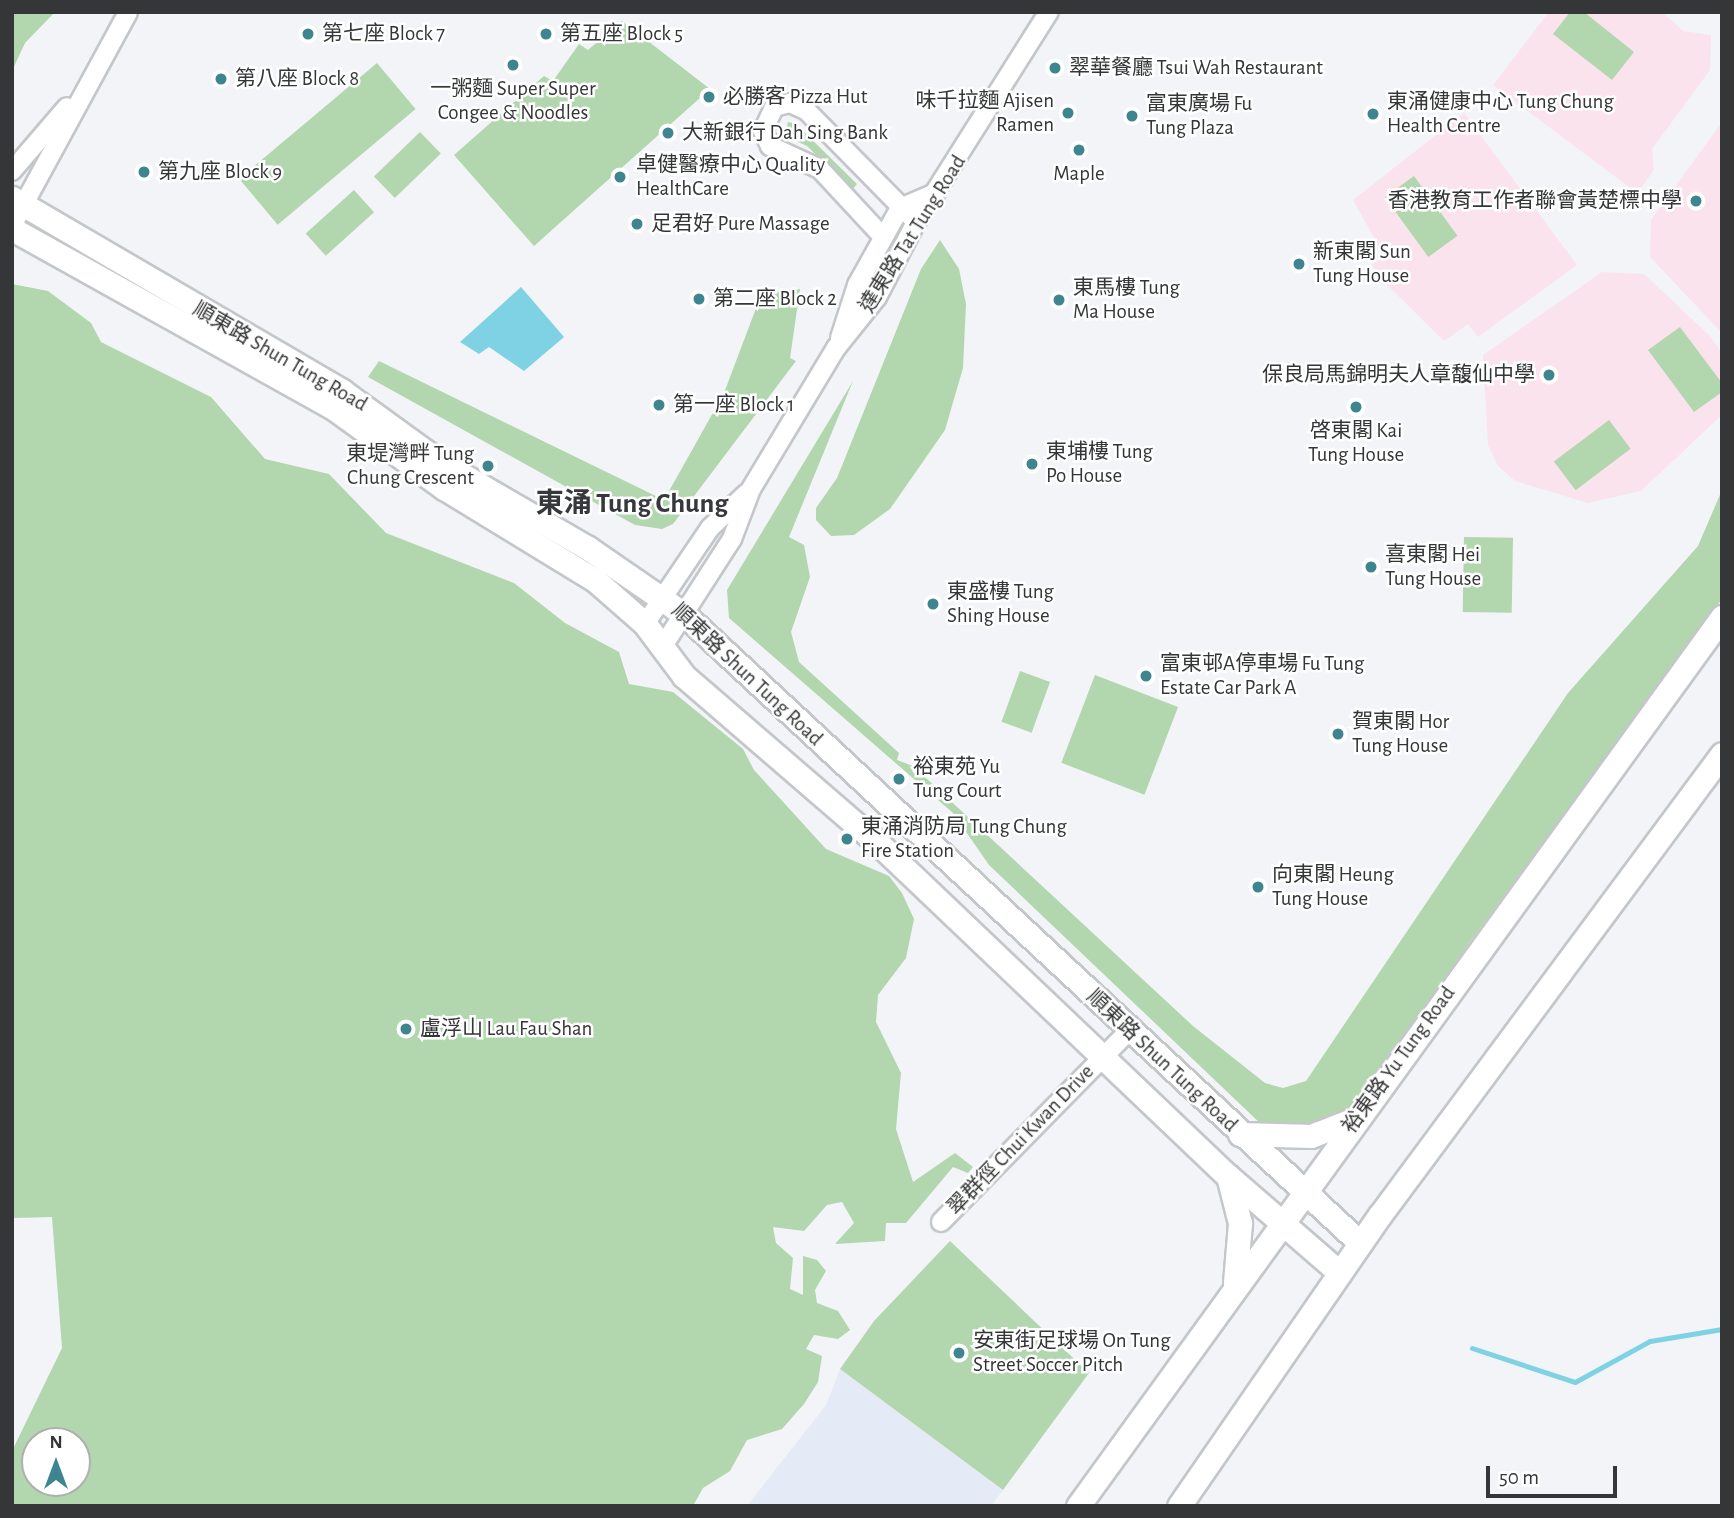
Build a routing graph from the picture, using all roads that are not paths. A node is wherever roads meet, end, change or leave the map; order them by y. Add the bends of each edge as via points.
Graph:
1 (128, 12) edge
2 (1049, 12) edge
3 (79, 93) junction
4 (12, 171) edge
5 (939, 191) junction
6 (19, 202) edge
7 (901, 208) junction
8 (916, 222) junction
9 (12, 228) edge
10 (883, 237) junction
11 (836, 348) junction
12 (751, 489) junction
13 (663, 598) junction
14 (685, 615) junction
15 (1722, 617) edge
16 (645, 624) junction
17 (663, 646) junction
18 (1722, 754) edge
19 (1130, 1030) junction
20 (1102, 1058) junction
21 (1358, 1117) junction
22 (1240, 1134) junction
23 (1228, 1176) junction
24 (1302, 1192) junction
25 (941, 1222) dead end
26 (1281, 1222) junction
27 (1360, 1243) junction
28 (1340, 1272) junction
29 (1236, 1283) junction
30 (1078, 1506) edge
31 (1179, 1506) edge

1 - 3 street
2 - 5 street, 達東路 Tat Tung Road
3 - 4 street
3 - 6 street
5 - 7 street
5 - 8 street, 達東路 Tat Tung Road
6 - 9 street
6 - 13 main road, 順東路 Shun Tung Road via 342,391 440,462
7 - 8 street
7 - 10 street
7 - 10 street via 799,105 782,104 767,114 763,131 770,146 821,169
8 - 10 street
8 - 11 street, 達東路 Tat Tung Road via 877,297
9 - 16 main road, 順東路 Shun Tung Road via 332,407 444,488 595,580
10 - 11 street via 857,285
11 - 12 street, 達東路 Tat Tung Road
12 - 13 street, 達東路 Tat Tung Road via 710,528
12 - 14 street, 達東路 Tat Tung Road via 732,538
13 - 14 main road, 順東路 Shun Tung Road
13 - 16 street, 達東路 Tat Tung Road
14 - 17 street, 達東路 Tat Tung Road
14 - 19 main road, 順東路 Shun Tung Road
15 - 21 main road, 裕東路 Yu Tung Road
16 - 17 main road, 順東路 Shun Tung Road
17 - 20 main road, 順東路 Shun Tung Road via 684,676 880,845
18 - 27 main road
19 - 20 street, 翠群徑 Chui Kwan Drive
19 - 22 main road, 順東路 Shun Tung Road
20 - 23 main road, 順東路 Shun Tung Road
20 - 25 street, 翠群徑 Chui Kwan Drive
21 - 22 main road via 1311,1136
21 - 24 main road, 裕東路 Yu Tung Road
22 - 24 main road, 順東路 Shun Tung Road
23 - 26 main road, 順東路 Shun Tung Road
23 - 29 main road via 1240,1223
24 - 26 main road, 裕東路 Yu Tung Road
24 - 27 main road, 順東路 Shun Tung Road
26 - 28 main road, 順東路 Shun Tung Road
26 - 29 main road, 裕東路 Yu Tung Road
27 - 28 main road
28 - 31 main road
29 - 30 main road, 裕東路 Yu Tung Road

